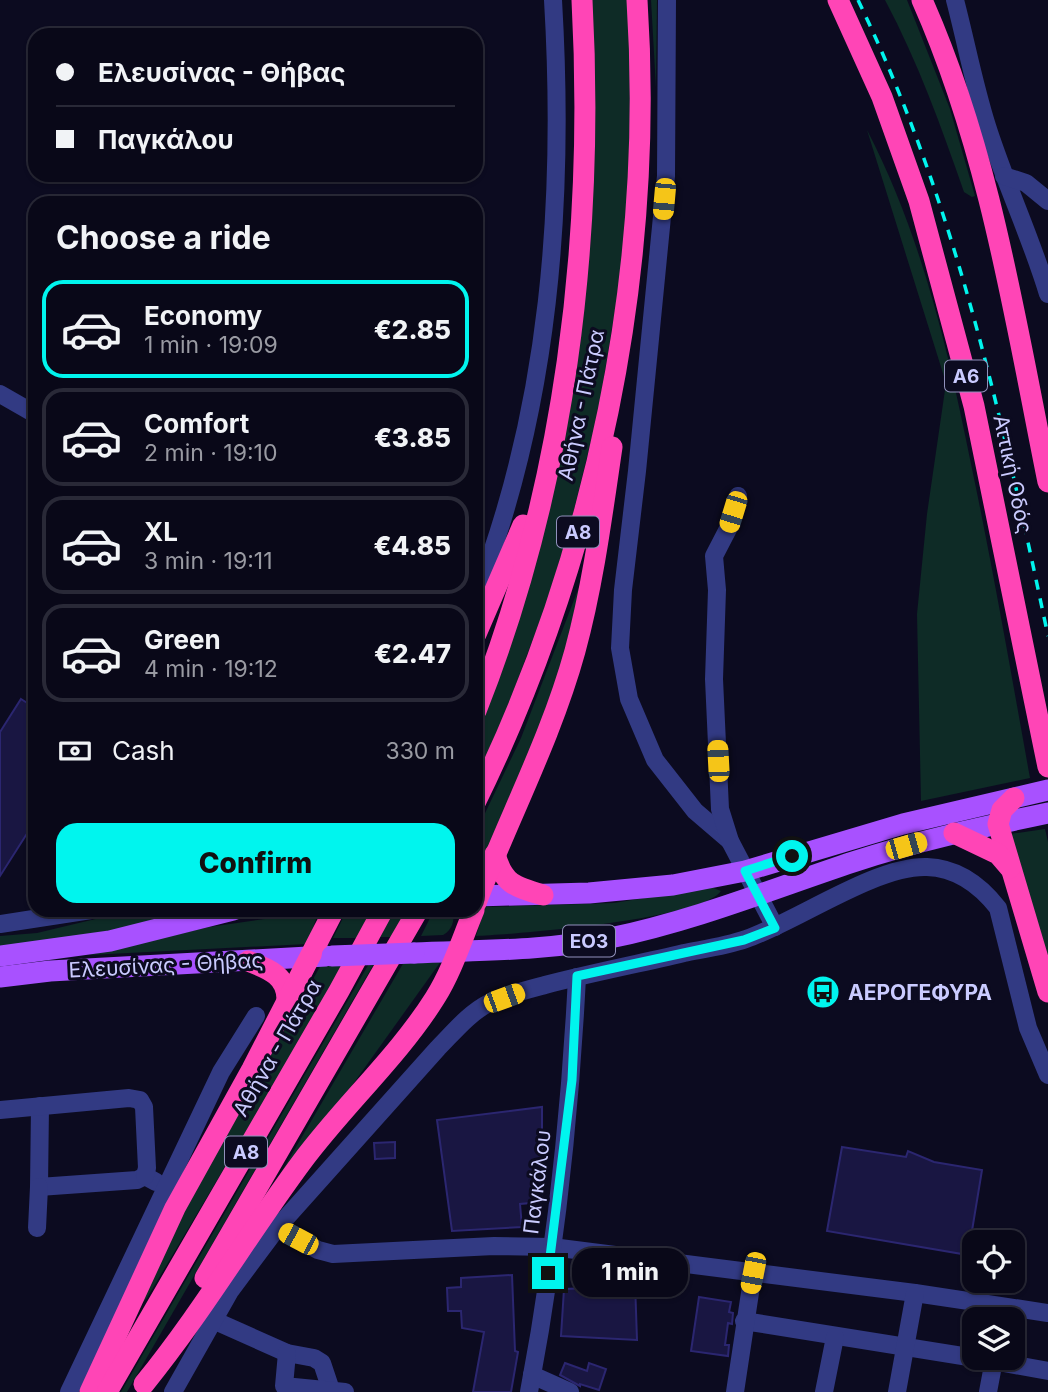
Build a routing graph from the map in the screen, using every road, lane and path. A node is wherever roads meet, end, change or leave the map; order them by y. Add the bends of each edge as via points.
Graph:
1 (553, 0) edge
2 (582, 0) edge
3 (637, 0) edge
4 (667, 0) edge
5 (838, 0) edge
6 (922, 0) edge
7 (955, 0) edge
8 (1004, 176) junction
9 (1048, 201) edge
10 (634, 250) junction
11 (1048, 294) edge
12 (0, 394) edge
13 (28, 410) edge
14 (551, 455) junction
15 (1048, 482) edge
16 (738, 496) dead end
17 (483, 578) edge
18 (483, 619) edge
19 (483, 691) edge
20 (1048, 767) edge
21 (483, 784) edge
22 (1048, 790) edge
23 (1014, 797) junction
24 (1048, 813) edge
25 (998, 824) junction
26 (954, 833) junction
27 (730, 841) junction
28 (495, 854) junction
29 (1010, 868) junction
30 (745, 871) junction
31 (483, 884) edge
32 (542, 895) junction
33 (758, 895) junction
34 (483, 901) edge
35 (46, 917) edge
36 (205, 917) edge
37 (332, 917) edge
38 (379, 917) edge
39 (414, 917) edge
40 (470, 917) edge
41 (0, 924) edge
42 (775, 928) junction
43 (458, 951) junction
44 (0, 956) edge
45 (321, 956) junction
46 (248, 961) junction
47 (0, 976) edge
48 (577, 976) junction
49 (1048, 992) edge
50 (287, 1001) junction
51 (256, 1016) dead end
52 (1048, 1075) edge
53 (40, 1106) junction
54 (0, 1110) edge
55 (145, 1176) junction
56 (39, 1187) junction
57 (167, 1188) junction
58 (37, 1228) dead end
59 (277, 1228) junction
60 (552, 1247) junction
61 (753, 1273) junction
62 (915, 1293) junction
63 (1048, 1313) edge
64 (213, 1320) junction
65 (744, 1321) junction
66 (835, 1337) junction
67 (905, 1348) junction
68 (287, 1353) junction
69 (962, 1356) edge
70 (1025, 1367) edge
71 (984, 1370) edge
72 (1048, 1371) edge
73 (530, 1383) edge
74 (141, 1388) edge
75 (338, 1391) edge
76 (69, 1392) edge
77 (90, 1392) edge
78 (107, 1392) edge
79 (173, 1392) edge
80 (570, 1392) edge
81 (735, 1392) edge
82 (824, 1392) edge
83 (897, 1392) edge
84 (988, 1392) edge

1 - 17 street via 556,168 545,321 520,460
2 - 14 highway, Αθήνα - Πάτρα / Α8 via 586,138 581,246 568,365
3 - 10 highway, Αθήνα - Πάτρα / Α8 via 640,136
4 - 27 street via 666,176 620,648 629,699 655,760 695,811
5 - 20 highway, Αττική Οδός / Α6 via 882,97 919,201 974,406
6 - 15 highway, Αττική Οδός via 980,163
7 - 8 street via 971,75
8 - 9 street via 1026,183
8 - 11 street
10 - 21 highway, Αθήνα - Πάτρα / Α8 via 607,415 576,538 529,676
10 - 28 highway via 624,371 575,650
12 - 13 street
14 - 18 highway
14 - 19 highway, Αθήνα - Πάτρα / Α8 via 516,596
16 - 27 street via 714,556 720,809
22 - 23 main road, ΕΟ3
23 - 25 highway via 1005,805
23 - 30 main road, ΕΟ3
24 - 25 main road, ΕΟ3
25 - 26 main road, ΕΟ3
25 - 29 highway
26 - 29 highway via 998,853
26 - 33 main road, ΕΟ3
27 - 30 street
28 - 31 highway
28 - 32 highway via 508,881
29 - 49 highway
30 - 32 main road, ΕΟ3 via 628,891
30 - 33 street
32 - 34 main road, ΕΟ3
33 - 42 street
33 - 43 main road, ΕΟ3 via 695,917 609,938 523,949
35 - 41 street
36 - 44 main road, Ελευσίνας - Θήβας via 110,941
37 - 45 highway
38 - 78 highway, Αθήνα - Πάτρα / Α8
39 - 74 highway, Α8
40 - 43 highway
42 - 48 street via 744,940
42 - 52 street via 870,881 906,869 950,871 969,880 998,908 1028,1028
43 - 45 main road, ΕΟ3, bridge
43 - 74 highway via 436,997 303,1159 181,1338
45 - 46 main road, Ελευσίνας - Θήβας / ΕΟ3
45 - 50 highway
46 - 47 main road, Ελευσίνας - Θήβας / ΕΟ3
46 - 50 highway via 277,975 284,983
48 - 59 street via 488,1003 466,1020
48 - 60 street, Παγκάλου via 572,1080
50 - 77 highway via 175,1208
51 - 57 street via 221,1072
53 - 54 street
53 - 55 street via 140,1100 144,1107
53 - 56 street
55 - 56 street
55 - 57 street
56 - 58 street
57 - 76 street
59 - 60 street via 333,1254
59 - 64 street
60 - 61 street
60 - 73 street, Παγκάλου
61 - 62 street
61 - 65 street
62 - 63 street
62 - 67 street
64 - 68 street
64 - 79 street
65 - 66 street
65 - 81 street
66 - 67 street
66 - 82 street
67 - 69 street
67 - 83 street
68 - 75 street via 322,1363
68 - 75 street via 284,1386
70 - 72 street
71 - 84 street
73 - 80 street

